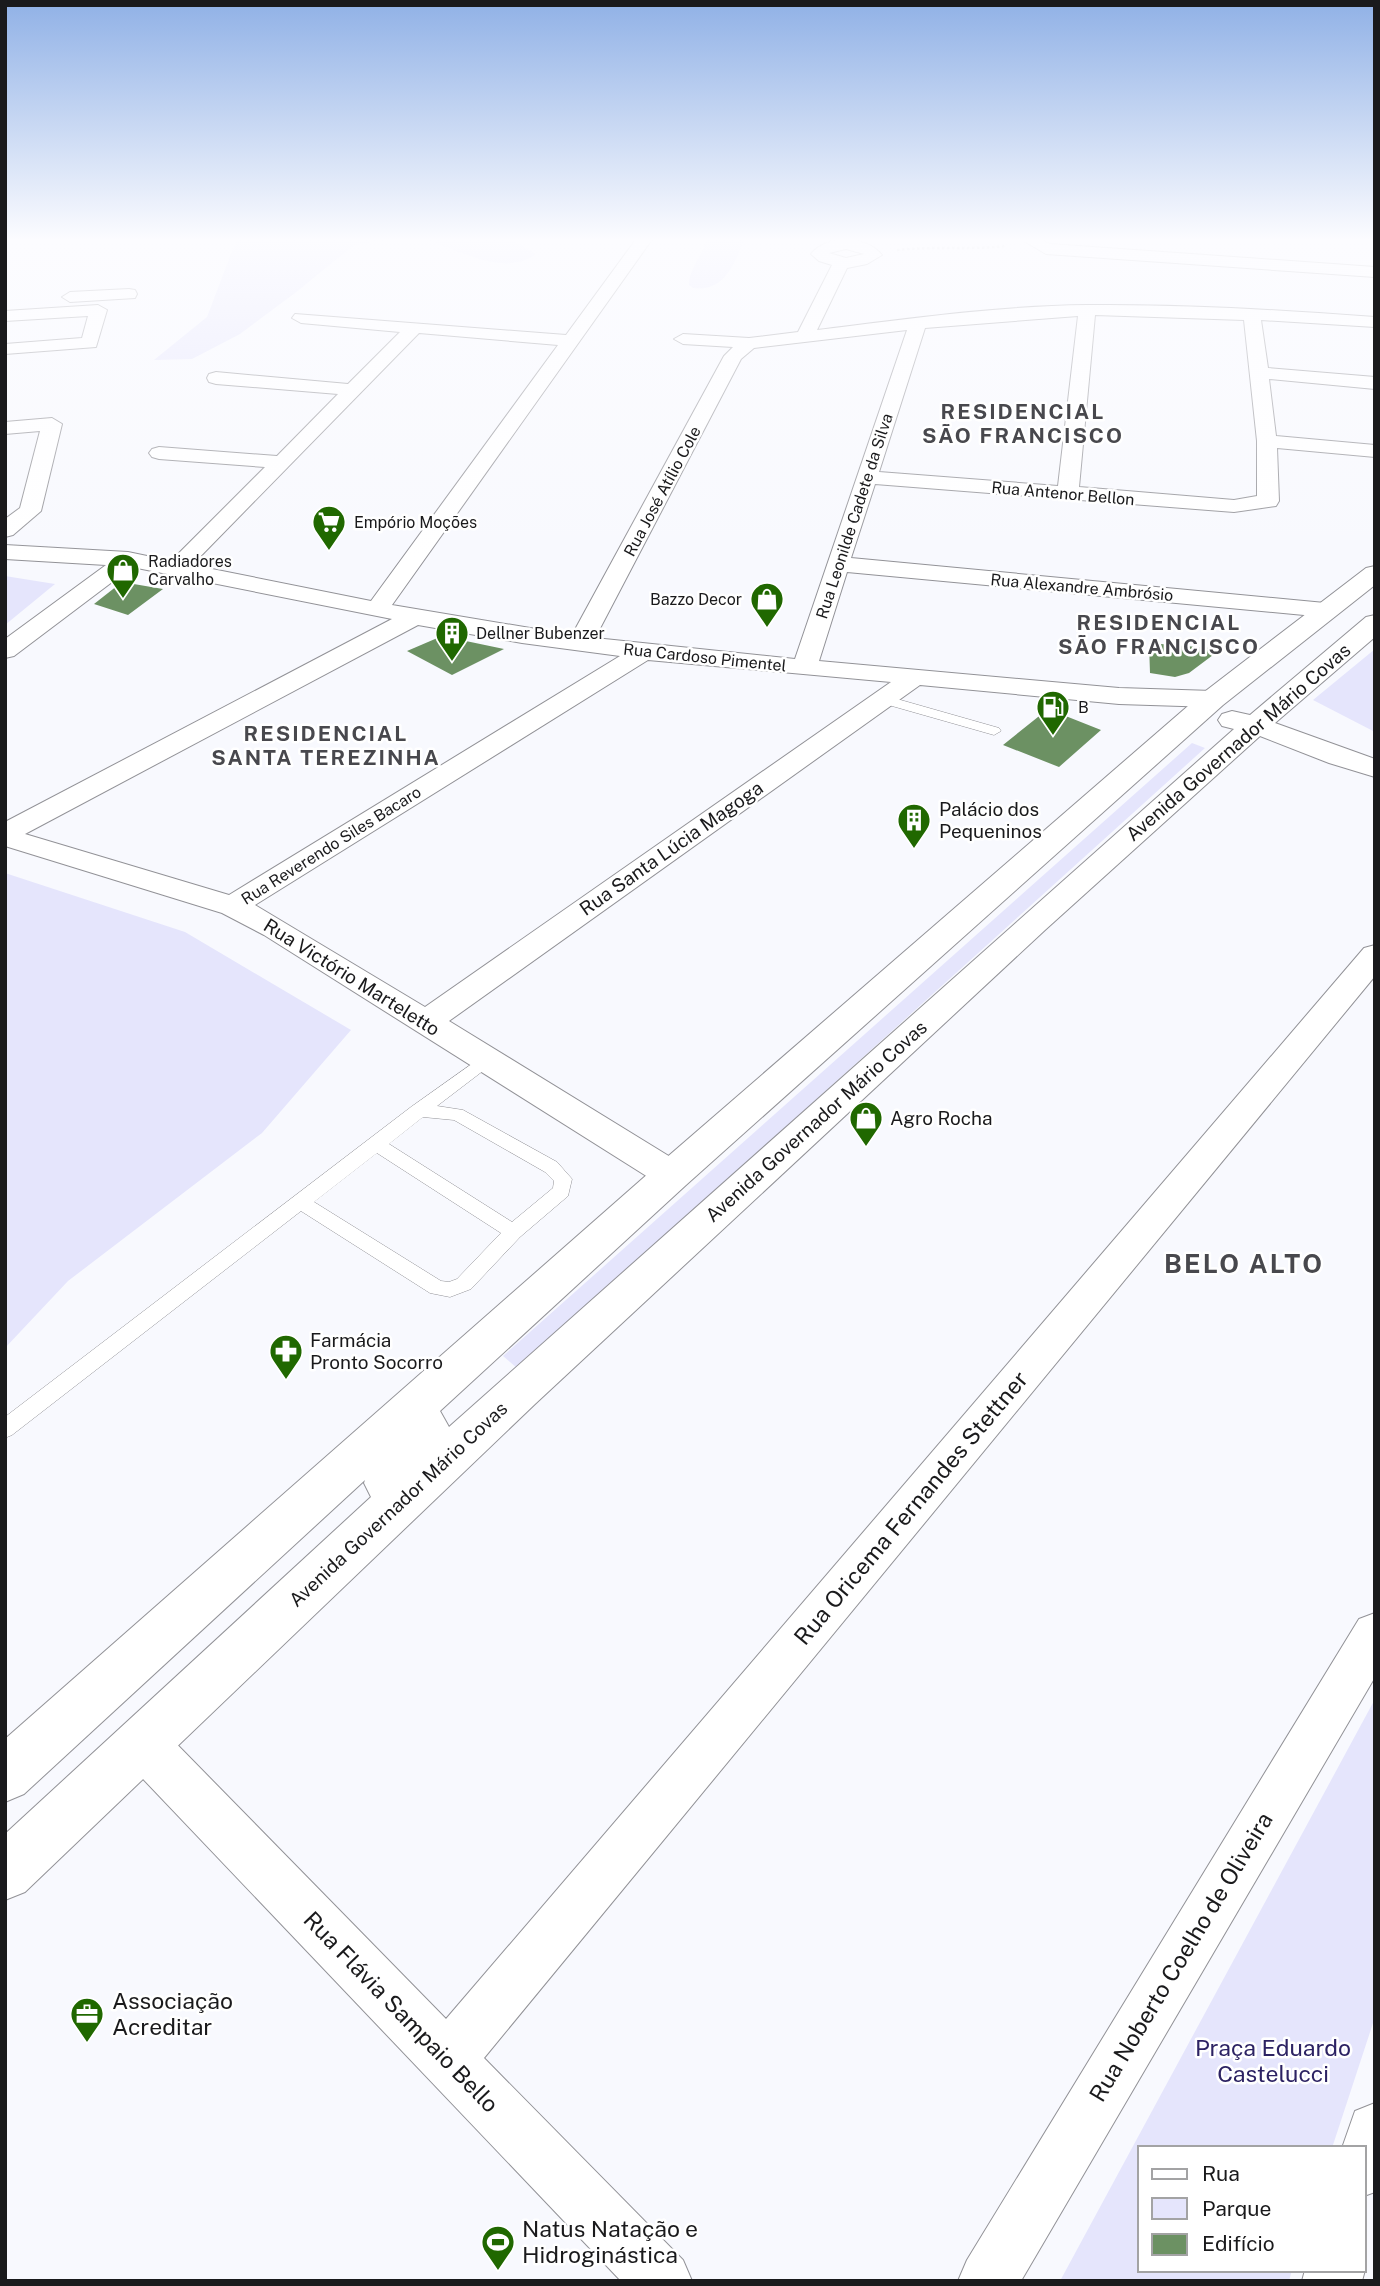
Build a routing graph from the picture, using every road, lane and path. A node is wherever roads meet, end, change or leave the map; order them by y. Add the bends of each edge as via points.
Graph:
1 (57, 345) edge
2 (398, 345) edge
3 (567, 345) edge
4 (748, 345) edge
5 (910, 345) edge
6 (1083, 345) edge
7 (1257, 345) edge
8 (5, 349) edge
9 (1261, 373) junction
10 (216, 378) dead end
11 (1375, 383) edge
12 (352, 390) junction
13 (5, 428) edge
14 (1267, 441) junction
15 (1375, 451) edge
16 (159, 453) dead end
17 (281, 462) junction
18 (866, 477) junction
19 (1068, 494) junction
20 (5, 530) edge
21 (5, 552) edge
22 (128, 559) junction
23 (838, 564) junction
24 (176, 569) junction
25 (1375, 573) edge
26 (377, 609) junction
27 (1325, 610) junction
28 (415, 617) junction
29 (1375, 623) edge
30 (580, 643) junction
31 (5, 651) edge
32 (643, 652) junction
33 (804, 668) junction
34 (917, 676) junction
35 (883, 699) junction
36 (1206, 706) junction
37 (1263, 717) junction
38 (994, 730) dead end
39 (1375, 768) edge
40 (5, 835) edge
41 (233, 906) junction
42 (1375, 955) edge
43 (425, 1022) junction
44 (486, 1060) junction
45 (417, 1111) junction
46 (375, 1143) junction
47 (672, 1175) junction
48 (299, 1201) junction
49 (513, 1231) junction
50 (415, 1406) junction
51 (5, 1429) edge
52 (264, 1628) junction
53 (1375, 1634) edge
54 (141, 1742) junction
55 (5, 1776) edge
56 (5, 1872) edge
57 (447, 2060) junction
58 (1375, 2131) edge
59 (1366, 2161) edge
60 (662, 2281) edge
61 (988, 2281) edge

1 - 8 street
2 - 12 street
3 - 26 street
4 - 30 street, Rua José Atílio Cole via 733,356
5 - 18 street, Rua Leonilde Cadete da Silva
6 - 19 street
7 - 9 street
9 - 11 street
9 - 14 street
10 - 12 street
12 - 17 street
13 - 20 street via 52,424 30,511
14 - 15 street
14 - 19 street, Rua Antenor Bellon via 1268,501 1259,504
16 - 17 street
17 - 24 street
18 - 19 street, Rua Antenor Bellon
18 - 23 street, Rua Leonilde Cadete da Silva
21 - 22 street, Rua Cardoso Pimentel
22 - 24 street, Rua Cardoso Pimentel
22 - 31 street
23 - 27 street, Rua Alexandre Ambrósio
23 - 33 street, Rua Leonilde Cadete da Silva
24 - 26 street, Rua Cardoso Pimentel
25 - 27 main road
26 - 28 street, Rua Cardoso Pimentel
27 - 36 main road
28 - 30 street, Rua Cardoso Pimentel
28 - 40 street
29 - 37 main road, Avenida Governador Mário Covas
30 - 32 street, Rua Cardoso Pimentel
32 - 33 street, Rua Cardoso Pimentel
32 - 41 street, Rua Reverendo Siles Bacaro
33 - 34 street, Rua Cardoso Pimentel
34 - 35 street, Rua Santa Lúcia Magoga
34 - 36 street, Rua Cardoso Pimentel via 1119,696 1138,704
35 - 38 lane
35 - 43 street, Rua Santa Lúcia Magoga
36 - 37 main road, Rua Cardoso Pimentel
36 - 47 main road
37 - 39 main road, Rua Cardoso Pimentel via 1348,762
37 - 52 main road, Avenida Governador Mário Covas via 704,1222
40 - 41 street, Rua Victório Marteletto
41 - 43 street, Rua Victório Marteletto
42 - 57 street, Rua Oricema Fernandes Stettner
43 - 44 street, Rua Victório Marteletto
44 - 45 lane
44 - 47 street, Rua Victório Marteletto
45 - 46 lane
45 - 49 lane via 457,1114 551,1167 564,1179 562,1191
46 - 48 lane
46 - 49 lane
47 - 50 main road
48 - 49 lane via 437,1288 450,1290 464,1284
48 - 51 lane
50 - 52 main road, Avenida Governador Mário Covas via 429,1433 425,1440 407,1465 275,1588
50 - 55 main road
52 - 54 main road, Avenida Governador Mário Covas
53 - 61 street, Rua Noberto Coelho de Oliveira
54 - 56 main road, Avenida Governador Mário Covas
54 - 57 street, Rua Flávia Sampaio Bello
57 - 60 street, Rua Flávia Sampaio Bello
58 - 59 street

